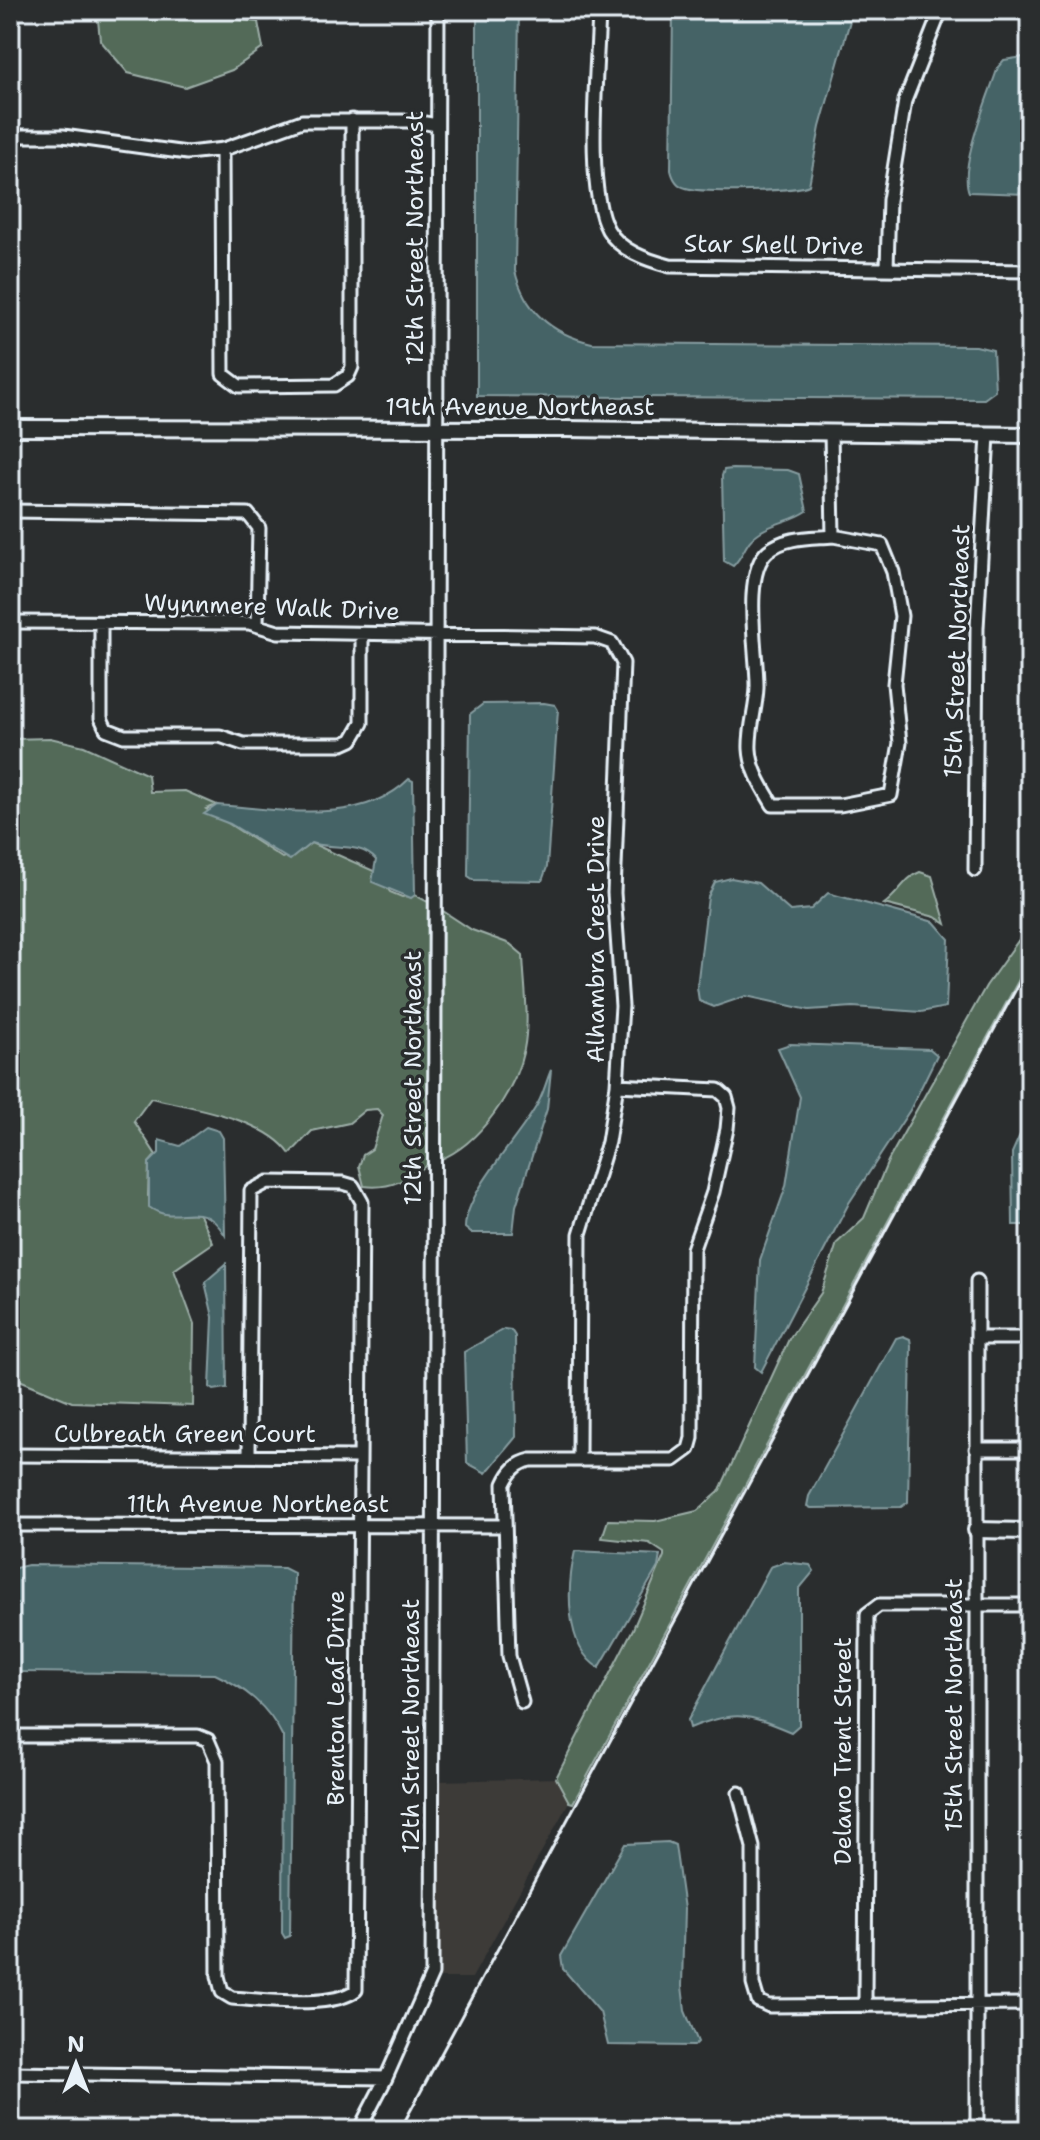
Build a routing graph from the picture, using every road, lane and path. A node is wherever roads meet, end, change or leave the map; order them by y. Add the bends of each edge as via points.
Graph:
1 (438, 10) edge
2 (599, 10) edge
3 (941, 10) edge
4 (352, 120) junction
5 (437, 125) junction
6 (10, 136) edge
7 (222, 149) junction
8 (887, 268) junction
9 (1030, 271) edge
10 (10, 428) edge
11 (436, 429) junction
12 (831, 432) junction
13 (988, 435) junction
14 (1030, 435) edge
15 (10, 511) edge
16 (833, 536) junction
17 (10, 622) edge
18 (101, 623) junction
19 (257, 625) junction
20 (362, 634) junction
21 (435, 636) junction
22 (975, 870) dead end
23 (617, 1085) junction
24 (977, 1281) dead end
25 (977, 1338) junction
26 (1030, 1338) edge
27 (976, 1449) junction
28 (1030, 1449) edge
29 (10, 1455) edge
30 (249, 1455) junction
31 (359, 1457) junction
32 (579, 1459) junction
33 (10, 1525) edge
34 (358, 1526) junction
35 (434, 1526) junction
36 (505, 1526) junction
37 (976, 1530) junction
38 (1030, 1531) edge
39 (976, 1605) junction
40 (1030, 1605) edge
41 (522, 1702) dead end
42 (10, 1736) edge
43 (739, 1793) dead end
44 (1030, 2004) edge
45 (865, 2006) junction
46 (976, 2007) junction
47 (10, 2073) edge
48 (386, 2078) junction
49 (359, 2130) edge
50 (977, 2130) edge

1 - 5 street, 12th Street Northeast
2 - 8 street, Star Shell Drive via 595,185 608,230 624,248 670,266
3 - 8 street via 905,101 889,200
4 - 5 street
4 - 7 street via 302,121
4 - 7 street via 352,367 334,385 239,386 223,374
5 - 11 street, 12th Street Northeast
6 - 7 street via 63,136 169,153
8 - 9 street, Star Shell Drive
10 - 11 street, 19th Avenue Northeast
11 - 12 street, 19th Avenue Northeast
11 - 21 street, 12th Street Northeast
12 - 13 street, 19th Avenue Northeast
12 - 16 street
13 - 14 street, 19th Avenue Northeast
13 - 22 street, 15th Street Northeast via 977,628
15 - 19 street via 248,514 259,528
16 - 16 street via 783,543 766,552 760,566 752,619 757,687 750,750 757,779 773,805 840,805 891,795 900,743 894,684 901,616 893,572 882,545
17 - 18 street, Wynnmere Walk Drive
18 - 19 street, Wynnmere Walk Drive
18 - 20 street via 101,718 106,729 124,736 220,736 243,744 352,740 362,723
19 - 20 street, Wynnmere Walk Drive via 278,632
20 - 21 street, Wynnmere Walk Drive
21 - 23 street, Alhambra Crest Drive via 595,637 619,651 623,720 615,878 622,1006
21 - 35 street, 12th Street Northeast
23 - 32 street, Alhambra Crest Drive via 608,1142 580,1234
23 - 32 street via 718,1090 729,1108 727,1129 693,1249 689,1449 674,1460
24 - 25 street, 15th Street Northeast
25 - 26 street
25 - 27 street, 15th Street Northeast
27 - 28 street
27 - 37 street, 15th Street Northeast
29 - 30 street, Culbreath Green Court
30 - 31 street, Culbreath Green Court
30 - 31 street, Brenton Leaf Drive via 251,1191 268,1182 343,1183 353,1186 362,1202
31 - 34 street, Brenton Leaf Drive
32 - 36 street via 520,1462 504,1484
33 - 34 street, 11th Avenue Northeast
34 - 35 street, 11th Avenue Northeast
34 - 42 street, Brenton Leaf Drive via 358,1976 356,1990 344,1999 232,1998 222,1992 217,1761 208,1740
35 - 36 street, 11th Avenue Northeast
35 - 48 street, 12th Street Northeast via 432,1974
36 - 41 street via 509,1656
37 - 38 street
37 - 39 street, 15th Street Northeast
39 - 40 street, Delano Trent Street
39 - 45 street, Delano Trent Street via 879,1605 865,1621
39 - 46 street, 15th Street Northeast
43 - 45 street via 753,1847 753,1984 758,2001 769,2006
44 - 46 street
45 - 46 street
46 - 50 street, 15th Street Northeast
47 - 48 street
48 - 49 street, 12th Street Northeast

